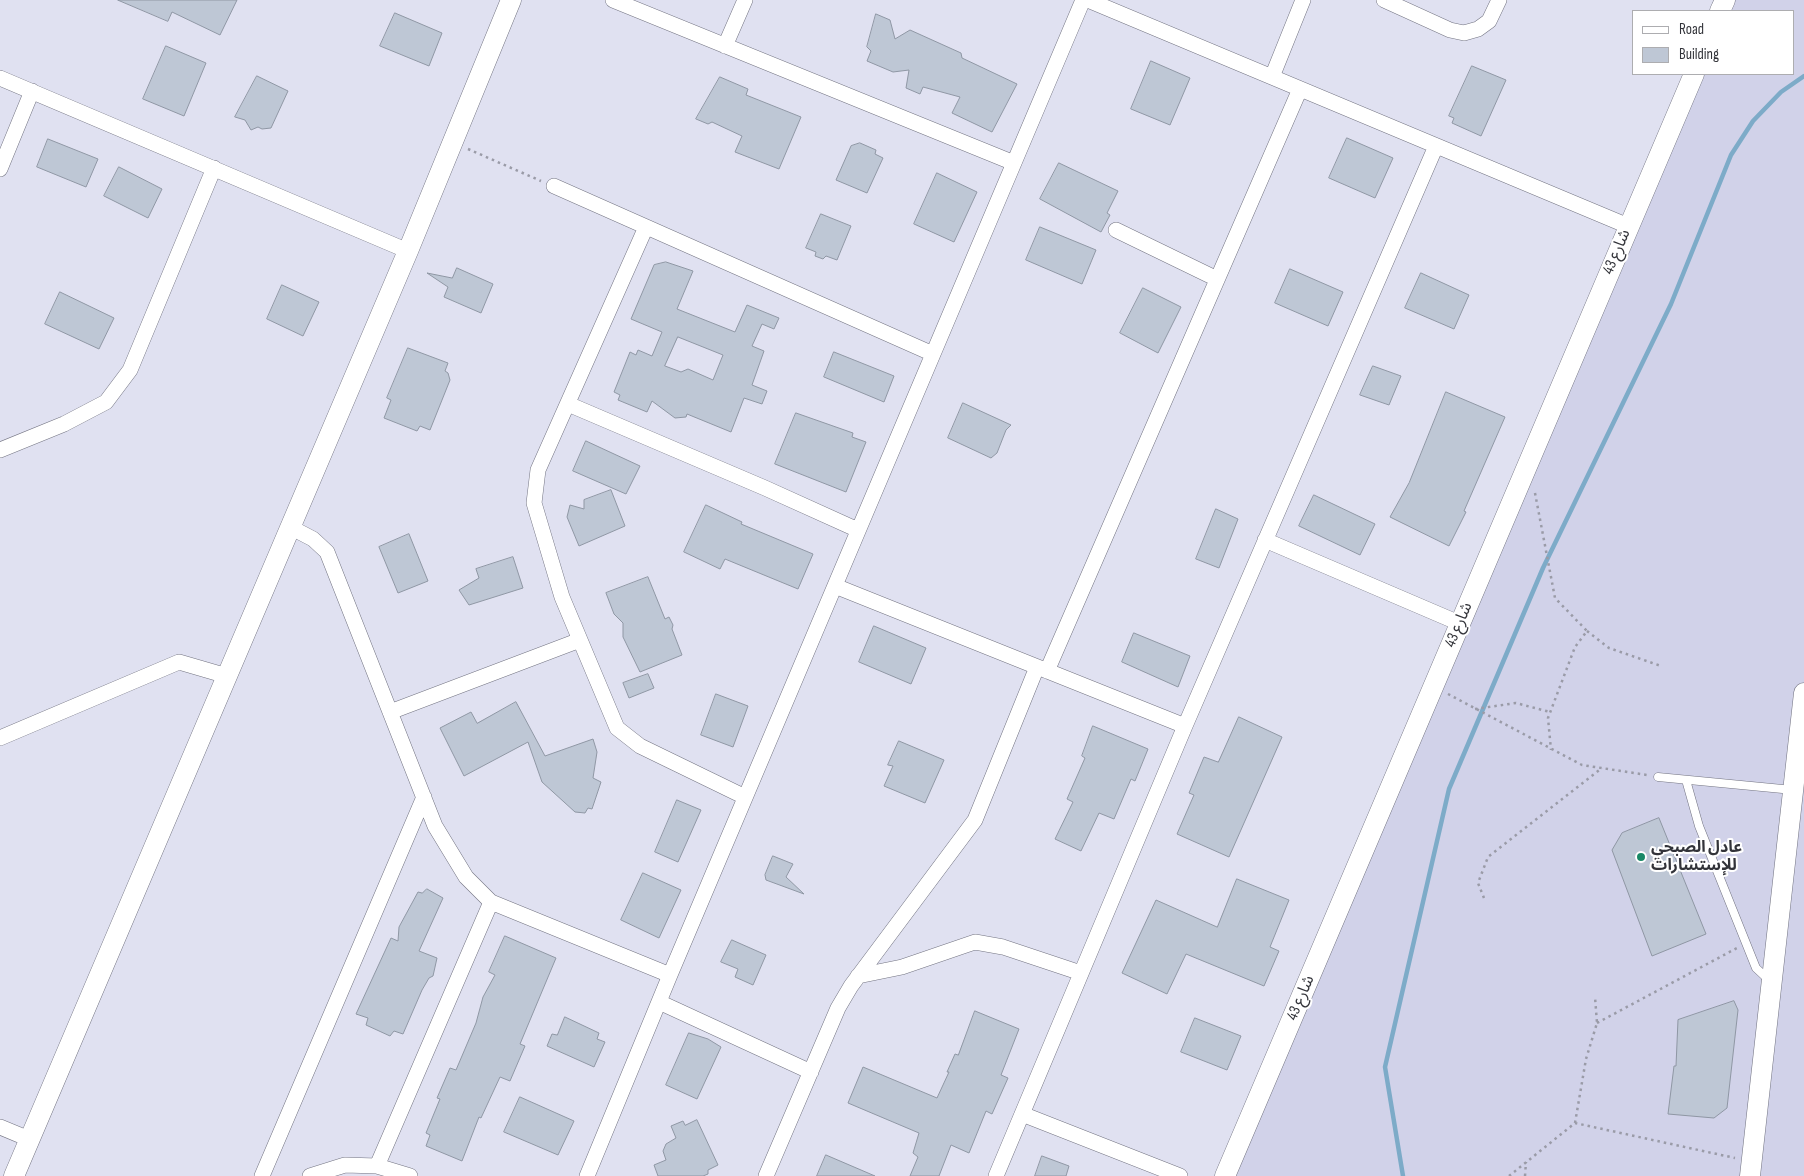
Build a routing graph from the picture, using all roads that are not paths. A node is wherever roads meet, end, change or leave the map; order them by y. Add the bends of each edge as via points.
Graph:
1 (511, 0) edge
2 (613, 0) edge
3 (745, 0) edge
4 (1083, 0) edge
5 (1088, 0) edge
6 (1303, 0) edge
7 (1384, 0) edge
8 (1499, 0) edge
9 (726, 46) junction
10 (1694, 75) edge
11 (1272, 77) junction
12 (0, 78) edge
13 (1300, 89) junction
14 (32, 92) junction
15 (1436, 146) junction
16 (1014, 163) junction
17 (214, 168) junction
18 (0, 169) edge
19 (554, 186) road end
20 (1628, 226) junction
21 (646, 227) junction
22 (1116, 230) dead end
23 (408, 251) junction
24 (1217, 279) junction
25 (933, 354) junction
26 (568, 404) junction
27 (0, 450) edge
28 (290, 527) junction
29 (858, 530) junction
30 (1265, 540) junction
31 (835, 586) junction
32 (1460, 624) junction
33 (580, 640) junction
34 (1042, 669) junction
35 (227, 676) junction
36 (1804, 693) edge
37 (390, 712) junction
38 (1185, 726) junction
39 (0, 737) edge
40 (1658, 777) road end
41 (1686, 780) junction
42 (1793, 790) junction
43 (424, 797) junction
44 (746, 797) junction
45 (491, 902) junction
46 (1081, 974) junction
47 (670, 975) junction
48 (858, 976) junction
49 (1771, 981) junction
50 (659, 1002) junction
51 (811, 1072) junction
52 (1022, 1114) junction
53 (0, 1127) edge
54 (30, 1139) junction
55 (376, 1166) junction
56 (1750, 1169) edge
57 (590, 1175) edge
58 (14, 1176) edge
59 (262, 1176) edge
60 (310, 1176) edge
61 (410, 1176) edge
62 (766, 1176) edge
63 (996, 1176) edge
64 (1180, 1176) edge
65 (1225, 1176) edge

1 - 23 street
2 - 9 street
3 - 9 street
4 - 16 street
5 - 11 street
6 - 11 street
7 - 8 street via 1450,30 1464,33 1478,29 1489,20
9 - 16 street
10 - 20 street, شارع 43
11 - 13 street
12 - 14 street
13 - 15 street
13 - 24 street
14 - 17 street
14 - 18 street
15 - 20 street
15 - 30 street
16 - 25 street
17 - 23 street
17 - 27 street via 130,370 106,402 64,424
19 - 21 street
20 - 32 street, شارع 43
21 - 25 street
21 - 26 street
22 - 24 street
23 - 28 street
24 - 34 street
25 - 29 street
26 - 29 street
26 - 33 street via 538,470 534,503 562,597
28 - 35 street
28 - 37 street via 313,539 327,552
29 - 31 street
30 - 32 street
30 - 38 street
31 - 34 street
31 - 44 street
32 - 65 street, شارع 43
33 - 37 street
33 - 44 street via 617,728 640,746
34 - 38 street
34 - 48 street via 975,820
35 - 39 street via 179,662
35 - 54 street
36 - 42 street
37 - 43 street
38 - 46 street
40 - 41 lane
41 - 42 lane
41 - 49 lane via 1699,826 1756,968
42 - 49 street
43 - 45 street via 435,826 466,877
43 - 59 street
44 - 47 street
45 - 47 street
45 - 55 street
46 - 48 street via 1003,947 975,942 902,968
46 - 52 street
47 - 50 street
48 - 51 street via 838,1008
49 - 56 street
50 - 51 street
50 - 57 street
51 - 62 street
52 - 63 street
52 - 64 street
53 - 54 street
54 - 58 street
55 - 60 street via 345,1164
55 - 61 street

